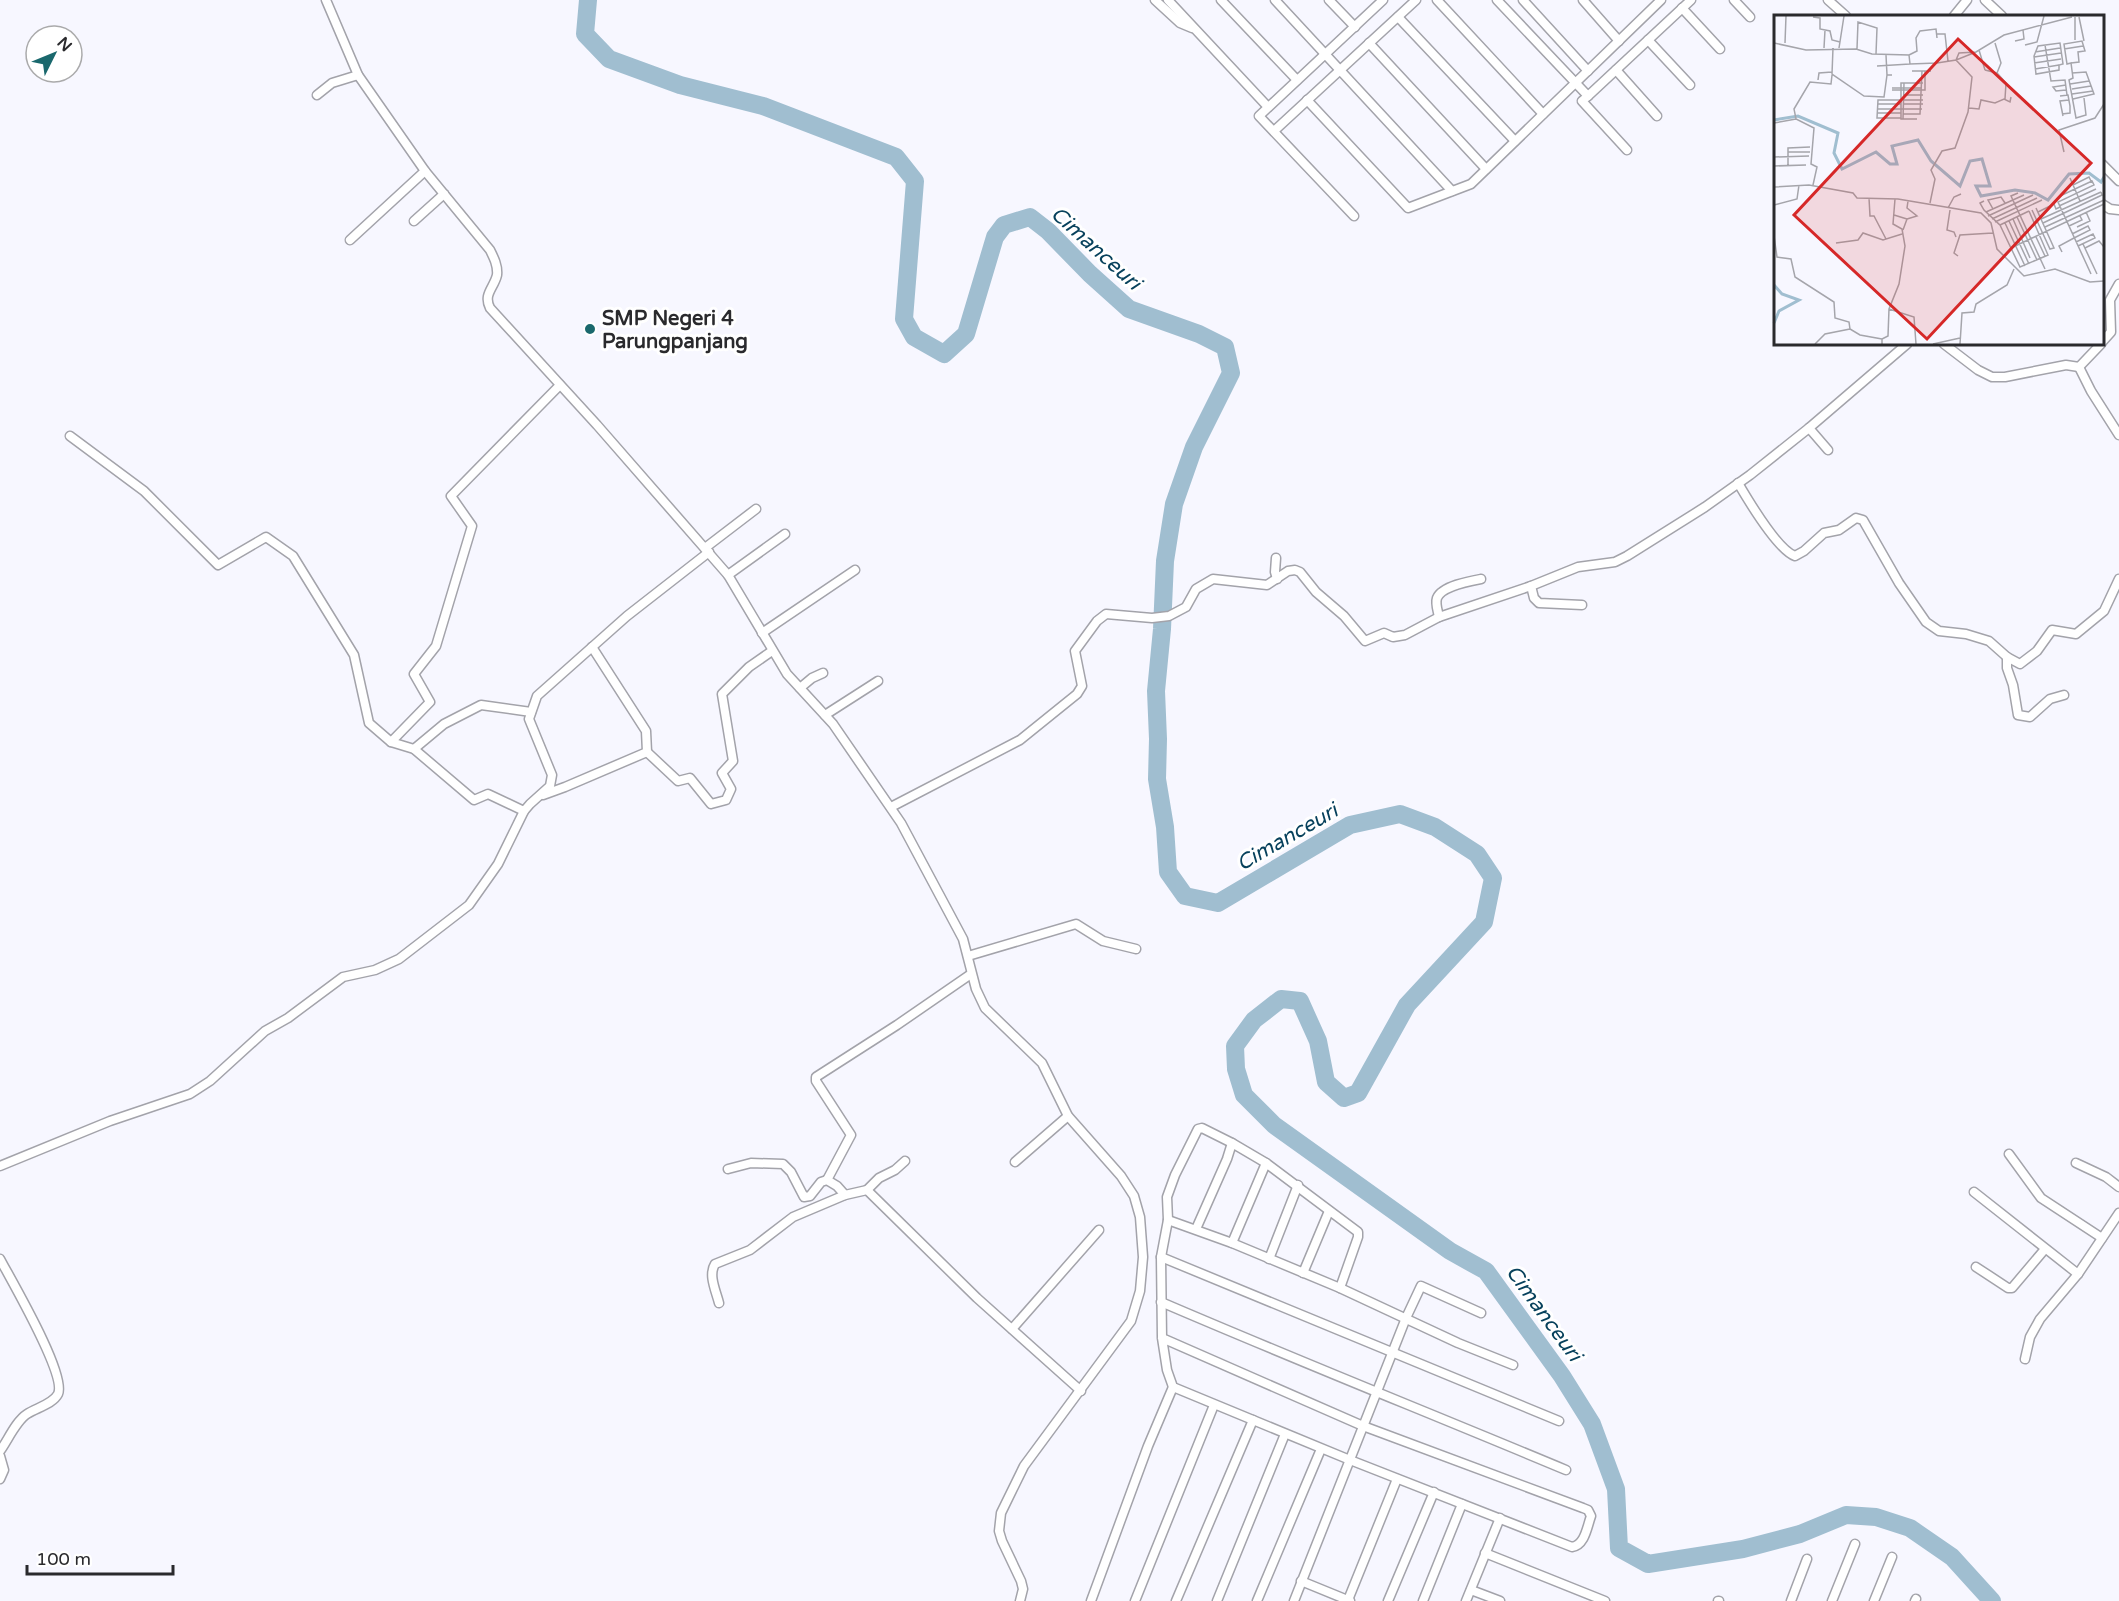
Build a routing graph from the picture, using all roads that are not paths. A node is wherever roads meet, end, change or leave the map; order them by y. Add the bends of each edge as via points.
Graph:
1 (326, 0) edge
2 (1155, 0) edge
3 (1168, 0) edge
4 (1221, 0) edge
5 (1275, 0) edge
6 (1329, 0) edge
7 (1383, 0) edge
8 (1416, 0) edge
9 (1437, 0) edge
10 (1497, 0) edge
11 (1523, 0) edge
12 (1583, 0) edge
13 (1661, 0) edge
14 (1690, 0) edge
15 (1734, 0) edge
16 (1828, 0) edge
17 (1967, 0) edge
18 (1985, 0) edge
19 (1682, 8) junction
20 (1845, 15) edge
21 (1955, 15) edge
22 (2001, 15) edge
23 (1398, 17) junction
24 (1750, 17) dead end
25 (1354, 27) junction
26 (1196, 30) junction
27 (1619, 40) junction
28 (1648, 40) junction
29 (1369, 44) junction
30 (1720, 49) dead end
31 (1325, 54) junction
32 (1341, 70) junction
33 (1616, 70) junction
34 (1588, 71) junction
35 (358, 75) junction
36 (1297, 80) junction
37 (1575, 83) junction
38 (1690, 85) dead end
39 (317, 95) dead end
40 (1588, 96) junction
41 (1307, 100) junction
42 (1268, 107) junction
43 (1543, 114) junction
44 (1657, 116) dead end
45 (1274, 131) junction
46 (1515, 141) junction
47 (1627, 150) dead end
48 (2104, 165) edge
49 (1486, 169) junction
50 (425, 171) junction
51 (2119, 181) edge
52 (1452, 191) junction
53 (444, 194) junction
54 (2104, 205) edge
55 (2119, 210) edge
56 (1354, 216) dead end
57 (414, 221) dead end
58 (350, 240) dead end
59 (2119, 284) edge
60 (2104, 341) edge
61 (1906, 345) edge
62 (1945, 345) edge
63 (2100, 345) edge
64 (2079, 367) junction
65 (560, 385) junction
66 (1809, 428) junction
67 (2119, 435) edge
68 (70, 436) dead end
69 (1828, 450) dead end
70 (1738, 483) junction
71 (756, 508) dead end
72 (785, 534) dead end
73 (707, 550) junction
74 (1275, 558) dead end
75 (855, 570) dead end
76 (728, 575) junction
77 (1277, 579) junction
78 (1481, 579) dead end
79 (2119, 579) edge
80 (1531, 586) junction
81 (2111, 597) junction
82 (2119, 603) edge
83 (1582, 605) dead end
84 (1439, 617) junction
85 (762, 633) junction
86 (592, 647) junction
87 (772, 651) junction
88 (2007, 657) junction
89 (823, 673) dead end
90 (878, 681) dead end
91 (800, 687) junction
92 (2064, 695) dead end
93 (531, 712) junction
94 (825, 715) junction
95 (391, 742) junction
96 (414, 749) junction
97 (647, 752) junction
98 (537, 797) junction
99 (891, 807) junction
100 (524, 811) junction
101 (1136, 949) dead end
102 (968, 956) junction
103 (971, 974) junction
104 (1068, 1116) junction
105 (1232, 1143) junction
106 (2008, 1154) dead end
107 (905, 1161) dead end
108 (1015, 1162) dead end
109 (1266, 1163) junction
110 (2076, 1163) dead end
111 (0, 1166) edge
112 (728, 1169) dead end
113 (827, 1180) junction
114 (1298, 1185) junction
115 (2119, 1187) edge
116 (867, 1190) junction
117 (1974, 1192) dead end
118 (845, 1195) junction
119 (1329, 1211) junction
120 (2119, 1213) edge
121 (1168, 1220) junction
122 (1196, 1229) junction
123 (1099, 1230) dead end
124 (2102, 1238) junction
125 (1232, 1243) junction
126 (2045, 1249) junction
127 (1161, 1257) junction
128 (0, 1259) edge
129 (1269, 1259) junction
130 (1976, 1267) dead end
131 (1303, 1273) junction
132 (2078, 1274) junction
133 (1340, 1288) junction
134 (1161, 1302) junction
135 (719, 1303) dead end
136 (1481, 1312) dead end
137 (1406, 1318) junction
138 (1012, 1329) junction
139 (1162, 1338) junction
140 (1393, 1352) junction
141 (2025, 1359) dead end
142 (1513, 1365) dead end
143 (1173, 1387) junction
144 (1081, 1391) junction
145 (1378, 1391) junction
146 (1214, 1405) junction
147 (1253, 1420) junction
148 (1559, 1421) dead end
149 (1363, 1426) junction
150 (1285, 1434) junction
151 (1321, 1449) junction
152 (0, 1450) edge
153 (0, 1456) edge
154 (1350, 1460) junction
155 (1566, 1470) dead end
156 (0, 1479) edge
157 (1397, 1479) junction
158 (1434, 1492) junction
159 (1462, 1504) junction
160 (1500, 1518) junction
161 (1855, 1544) dead end
162 (1485, 1553) junction
163 (1892, 1557) dead end
164 (1808, 1559) dead end
165 (1301, 1581) junction
166 (1471, 1590) junction
167 (1583, 1597) edge
168 (1349, 1600) edge
169 (1020, 1601) edge
170 (1091, 1601) edge
171 (1135, 1601) edge
172 (1176, 1601) edge
173 (1217, 1601) edge
174 (1257, 1601) edge
175 (1294, 1601) edge
176 (1388, 1601) edge
177 (1423, 1601) edge
178 (1466, 1601) edge
179 (1500, 1601) edge
180 (1605, 1601) edge
181 (1791, 1601) edge
182 (1832, 1601) edge
183 (1874, 1601) edge

1 - 35 street
2 - 26 street via 1180,23
3 - 26 street
4 - 36 street
5 - 31 street
6 - 25 street
7 - 25 street
8 - 23 street
9 - 43 street
10 - 37 street
11 - 34 street
12 - 27 street
13 - 27 street
14 - 19 street
15 - 24 street
16 - 20 street
17 - 21 street
18 - 22 street
19 - 28 street
19 - 30 street
23 - 29 street
23 - 46 street
25 - 31 street
26 - 42 street
27 - 34 street
28 - 33 street
28 - 38 street
29 - 32 street
29 - 49 street
31 - 32 street
31 - 36 street
32 - 41 street
32 - 52 street
33 - 40 street
33 - 44 street
34 - 37 street
35 - 39 street via 332,83
35 - 50 street
36 - 42 street
37 - 40 street
37 - 43 street
40 - 47 street via 1582,101
41 - 45 street
41 - 52 street via 1408,208
42 - 45 street via 1259,116
43 - 46 street
45 - 56 street
46 - 49 street
48 - 51 street
49 - 52 street via 1471,184
50 - 53 street
50 - 58 street
53 - 57 street
53 - 65 street via 496,262 497,273 487,295 490,308
54 - 55 street
59 - 60 street via 2110,300 2111,332
61 - 66 street
62 - 64 street via 1992,377 2066,365
63 - 64 street
64 - 67 street
65 - 73 street
65 - 95 street via 451,496 472,526 436,646 414,674 430,702
66 - 69 street
66 - 70 street
68 - 95 street via 144,491 218,566 266,537 292,556 354,655 369,723
70 - 80 street via 1628,556 1578,567
70 - 88 street via 1784,550 1795,556 1824,534 1839,530 1856,518 1863,520 1926,622 1939,631 1980,638
71 - 73 street
72 - 76 street
73 - 76 street
73 - 86 street
74 - 77 street
75 - 85 street
76 - 85 street
77 - 84 street via 1290,570 1299,571 1365,641 1382,633 1405,635
77 - 99 street via 1267,585 1213,579 1197,590 1186,607 1169,616 1106,614 1075,651 1082,686 1077,694 1020,740
78 - 84 street via 1441,593 1436,603
79 - 81 street
80 - 83 street via 1539,603
80 - 84 street
81 - 82 street
81 - 88 street via 2104,611 2076,634 2052,630 2037,651 2020,664
85 - 87 street
86 - 93 street via 537,696
86 - 97 street via 646,731
87 - 91 street
87 - 97 street via 722,694 733,761 722,773 731,789 726,800 711,804 690,777 678,781
88 - 92 street via 2018,715 2030,717 2050,699
89 - 91 street
90 - 94 street
91 - 94 street
93 - 96 street via 481,705 444,724
93 - 98 street via 529,719 553,779
94 - 99 street
95 - 96 street
96 - 100 street via 474,800 488,794
97 - 98 street
98 - 100 street
99 - 102 street via 953,917
100 - 111 street via 498,864 469,905 399,959 375,970 343,977 266,1031 190,1094 110,1121
101 - 102 street via 1103,941 1076,924
102 - 103 street
103 - 104 street via 992,1017 1042,1063
103 - 113 street via 816,1077 851,1135
104 - 108 street
104 - 144 street via 1134,1196 1143,1257 1131,1321
105 - 109 street
105 - 121 street via 1202,1128 1196,1132 1167,1197
105 - 122 street
106 - 124 street via 2041,1198
107 - 116 street
109 - 114 street
109 - 125 street
110 - 115 street
112 - 113 street via 751,1163 783,1164 805,1197
113 - 118 street
114 - 119 street
114 - 129 street
116 - 118 street
116 - 138 street
117 - 126 street
118 - 135 street via 793,1217 750,1250 715,1264 712,1278
119 - 131 street
119 - 133 street via 1359,1234
120 - 124 street
121 - 122 street
121 - 127 street
122 - 125 street
123 - 138 street
124 - 132 street
125 - 129 street
126 - 130 street via 2012,1288
126 - 132 street
127 - 134 street
127 - 140 street
128 - 152 street via 49,1352 59,1387 53,1400 24,1415
129 - 131 street
131 - 133 street
132 - 141 street via 2040,1319 2030,1336
133 - 137 street
134 - 139 street
134 - 145 street
136 - 137 street via 1421,1286
137 - 140 street
137 - 142 street
138 - 144 street
139 - 143 street
139 - 149 street
140 - 145 street
140 - 148 street
143 - 146 street
143 - 170 street
144 - 169 street via 1024,1466 1001,1513 1002,1541 1023,1589
145 - 149 street
145 - 155 street
146 - 147 street
146 - 171 street
147 - 150 street
147 - 172 street
149 - 154 street
149 - 160 street via 1583,1508 1591,1516 1581,1542 1575,1547
150 - 151 street
150 - 173 street
151 - 154 street
151 - 174 street
153 - 156 street via 4,1470
154 - 157 street
154 - 165 street
157 - 158 street
157 - 168 street
158 - 159 street
158 - 176 street
159 - 160 street
159 - 177 street
160 - 162 street
161 - 182 street
162 - 166 street
162 - 167 street
163 - 183 street
164 - 181 street
165 - 168 street
165 - 175 street
166 - 178 street
166 - 179 street
167 - 180 street

